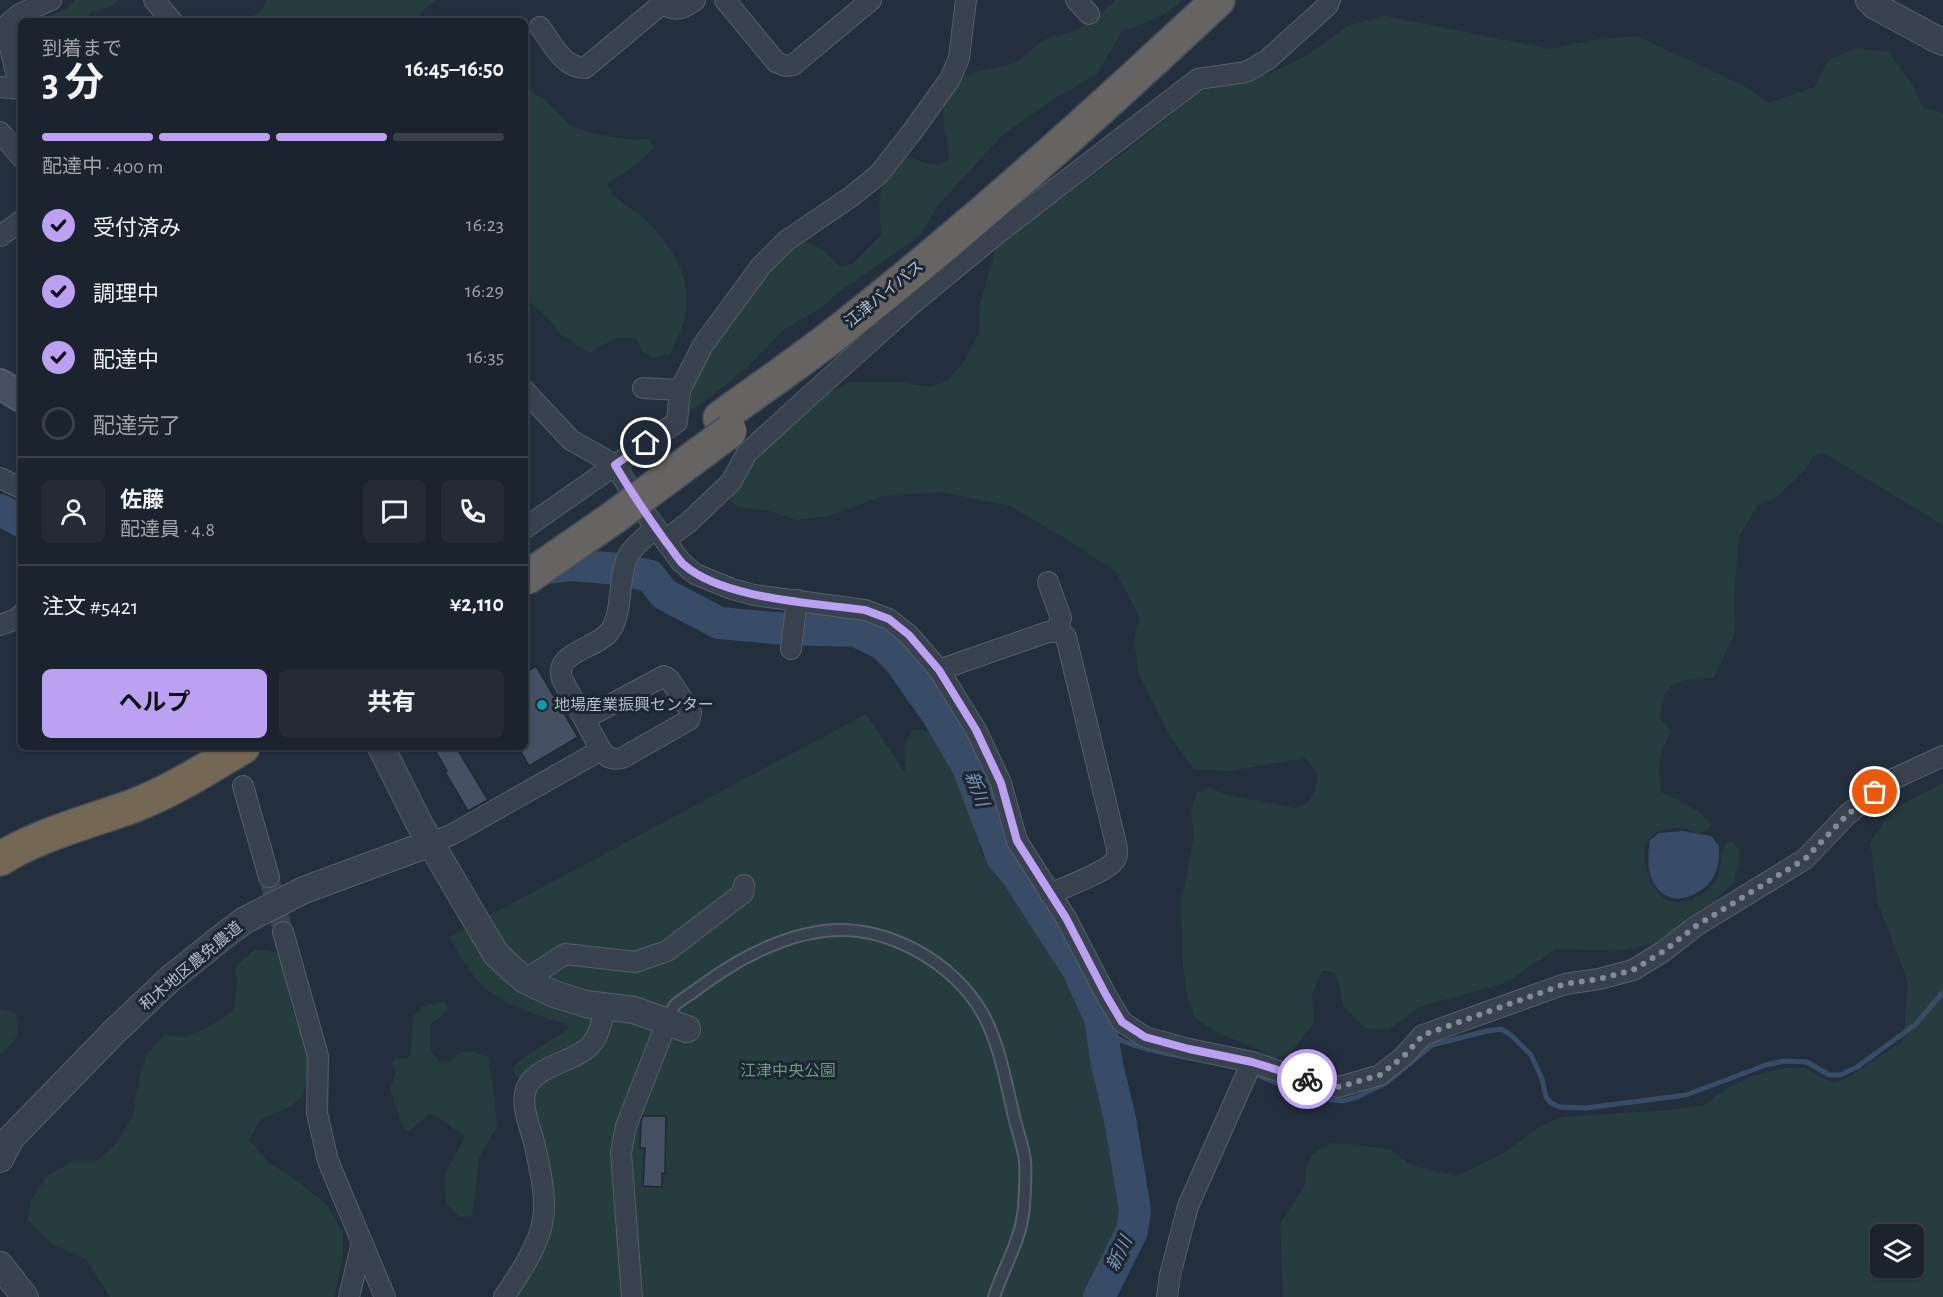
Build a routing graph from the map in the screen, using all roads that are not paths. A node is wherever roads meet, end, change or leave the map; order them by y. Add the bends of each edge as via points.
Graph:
1 (51, 0) edge
2 (154, 0) edge
3 (695, 0) edge
4 (725, 0) edge
5 (871, 0) edge
6 (966, 0) edge
7 (1218, 0) edge
8 (1330, 0) edge
9 (1869, 0) edge
10 (662, 1) edge
11 (169, 18) edge
12 (540, 27) dead end
13 (1943, 42) edge
14 (0, 68) edge
15 (18, 77) edge
16 (18, 86) edge
17 (0, 87) edge
18 (18, 89) edge
19 (0, 132) edge
20 (18, 153) edge
21 (18, 223) edge
22 (0, 236) edge
23 (0, 384) edge
24 (643, 387) dead end
25 (680, 390) junction
26 (528, 394) edge
27 (18, 395) edge
28 (725, 424) junction
29 (615, 465) junction
30 (0, 478) edge
31 (18, 487) edge
32 (528, 526) edge
33 (660, 534) junction
34 (528, 554) edge
35 (528, 577) edge
36 (1047, 582) dead end
37 (796, 607) junction
38 (18, 618) edge
39 (0, 625) edge
40 (1057, 631) junction
41 (791, 644) dead end
42 (939, 670) junction
43 (584, 719) junction
44 (238, 750) edge
45 (383, 750) edge
46 (601, 750) junction
47 (1943, 756) edge
48 (243, 786) dead end
49 (431, 843) junction
50 (0, 859) edge
51 (268, 877) tunnel mouth
52 (744, 885) dead end
53 (1050, 894) junction
54 (283, 932) tunnel mouth
55 (525, 980) junction
56 (604, 1007) junction
57 (677, 1026) junction
58 (1252, 1062) junction
59 (0, 1159) edge
60 (362, 1242) junction
61 (0, 1265) edge
62 (25, 1297) edge
63 (349, 1297) edge
64 (385, 1297) edge
65 (504, 1297) edge
66 (632, 1297) edge
67 (994, 1297) edge
68 (1167, 1297) edge

1 - 15 street via 8,24
2 - 11 street
3 - 10 street via 678,9
4 - 5 street via 776,62 786,66
6 - 25 street via 956,67 912,132 879,174 786,241 761,266 703,345
7 - 28 highway, 江津バイパス via 967,226
8 - 33 street via 1267,60 1246,72 1198,79 990,240 913,303 747,453 731,483 688,523
9 - 13 street
10 - 12 street via 585,68 572,67
14 - 16 street
17 - 18 street
19 - 20 street
21 - 22 street
23 - 27 main road
24 - 25 street
25 - 29 street via 677,422
26 - 29 street via 571,440
28 - 34 highway, 江津バイパス
28 - 35 highway, bridge via 613,518
29 - 32 street
29 - 33 street
30 - 31 street
33 - 37 street via 695,574
33 - 43 street via 636,546 627,560 614,621 606,635 568,658 561,667 562,679
36 - 40 street via 1061,618
37 - 41 street
37 - 42 street via 879,614 909,635
38 - 39 street
40 - 42 street
40 - 53 street via 1067,640 1117,849 1116,859 1107,868
42 - 53 street via 976,730 1001,783 1017,841
43 - 46 street
43 - 46 street via 664,676 691,712 689,720 622,758 609,758
44 - 50 highway via 135,805 31,843
45 - 49 street
46 - 49 street
47 - 58 street via 1889,781 1847,815 1805,859 1633,970 1565,984 1423,1035 1380,1075 1339,1087
48 - 51 street
49 - 55 street via 496,954
49 - 59 street, 和木地区農免農道 via 304,890 245,920 171,978 115,1031 11,1138
52 - 55 street via 743,893 667,951 635,962 565,954
53 - 58 street via 1122,1022 1145,1037
54 - 60 street via 318,1056 317,1113 328,1161
55 - 56 street via 554,994
56 - 57 street via 634,1010
56 - 65 street via 603,1020 592,1044 528,1083 525,1107 539,1164 543,1221 538,1238
57 - 66 street via 626,1126 621,1153
57 - 67 lane via 674,1006 741,959 770,945 824,930 868,933 899,943 949,974 974,1000 992,1034 1025,1161 1024,1208 1017,1242
58 - 68 street via 1188,1206
60 - 63 street
60 - 64 street
61 - 62 street

